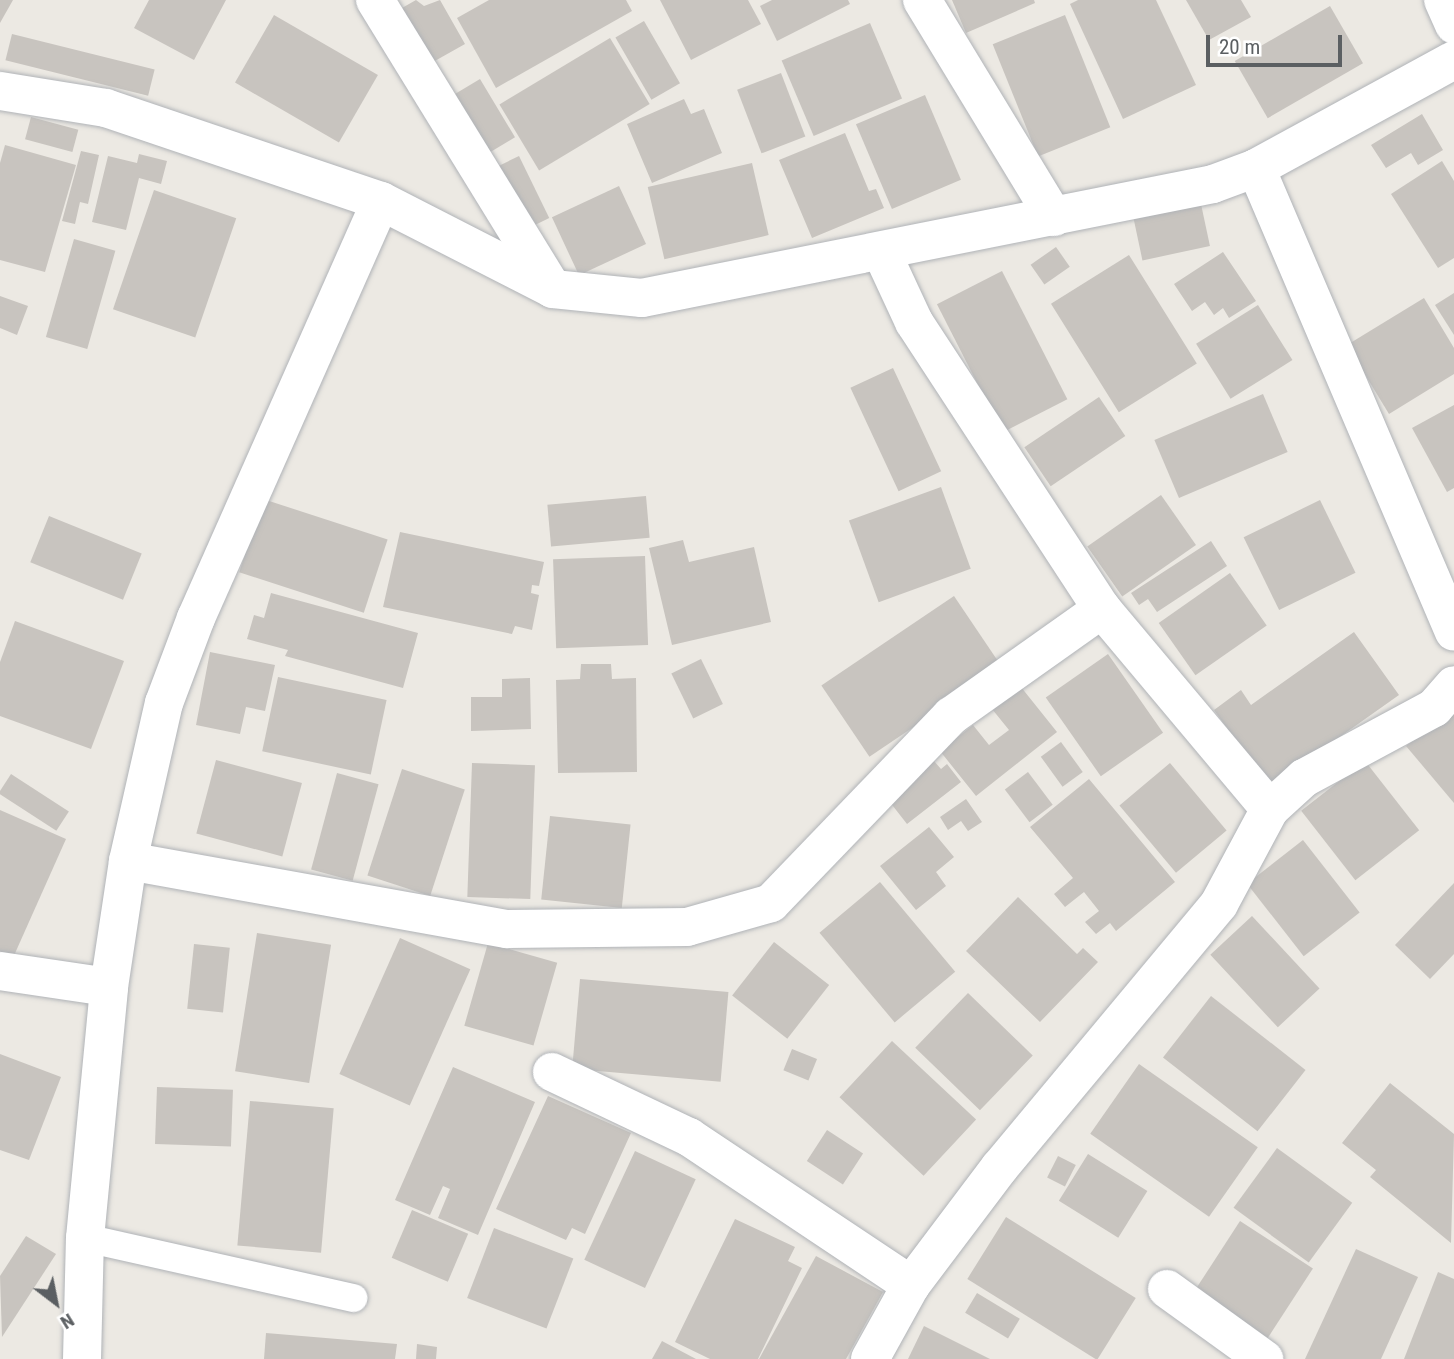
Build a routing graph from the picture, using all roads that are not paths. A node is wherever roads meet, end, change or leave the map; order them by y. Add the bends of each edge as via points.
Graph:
1 (375, 0) edge
2 (922, 0) edge
3 (1443, 0) edge
4 (1454, 25) edge
5 (1454, 60) edge
6 (0, 91) edge
7 (1256, 168) junction
8 (381, 201) junction
9 (1054, 217) junction
10 (882, 253) junction
11 (552, 289) junction
12 (1102, 609) junction
13 (1454, 632) edge
14 (1454, 685) edge
15 (1270, 809) junction
16 (128, 861) junction
17 (0, 971) edge
18 (109, 987) junction
19 (552, 1072) dead end
20 (85, 1238) junction
21 (911, 1285) junction
22 (1167, 1289) dead end
23 (353, 1298) dead end
24 (82, 1359) edge
25 (870, 1359) edge
26 (1264, 1359) edge

1 - 11 street
2 - 9 street
3 - 4 street
5 - 7 street
6 - 8 street via 106,108
7 - 9 street via 1213,184
7 - 13 street
8 - 11 street
8 - 16 street via 195,618 163,703
9 - 10 street
10 - 11 street via 642,298
10 - 12 street via 914,322
12 - 15 street
12 - 16 street via 951,716 771,903 687,927 507,929
14 - 15 street via 1434,708 1304,778
15 - 21 street via 1219,904 1000,1167
16 - 18 street
17 - 18 street
18 - 20 street
19 - 21 street via 690,1137
20 - 23 lane
20 - 24 street
21 - 25 street
22 - 26 street

